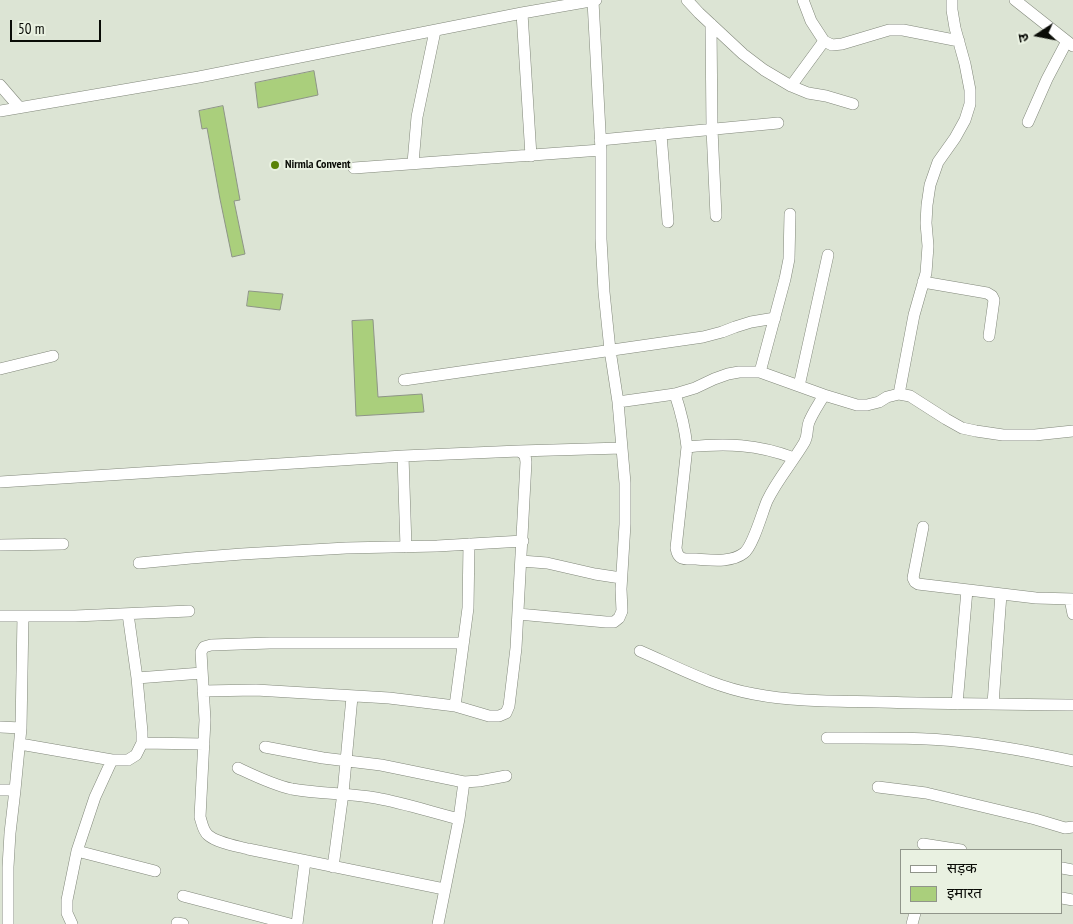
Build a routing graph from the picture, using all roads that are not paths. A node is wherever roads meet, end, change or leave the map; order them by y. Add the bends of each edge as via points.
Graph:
1 (595, 0) edge
2 (686, 0) edge
3 (803, 0) edge
4 (952, 0) edge
5 (1016, 0) edge
6 (522, 13) junction
7 (711, 24) junction
8 (435, 31) junction
9 (824, 41) junction
10 (959, 42) junction
11 (1070, 43) edge
12 (0, 85) edge
13 (791, 86) junction
14 (854, 104) dead end
15 (19, 107) junction
16 (0, 111) edge
17 (778, 122) dead end
18 (1028, 122) dead end
19 (712, 130) junction
20 (661, 134) junction
21 (600, 145) junction
22 (530, 156) junction
23 (413, 163) junction
24 (354, 168) dead end
25 (790, 214) dead end
26 (716, 216) dead end
27 (668, 222) dead end
28 (828, 255) dead end
29 (924, 282) junction
30 (775, 318) junction
31 (989, 336) dead end
32 (610, 350) junction
33 (53, 356) dead end
34 (0, 369) edge
35 (760, 372) junction
36 (404, 380) dead end
37 (799, 386) junction
38 (675, 394) junction
39 (899, 394) junction
40 (824, 395) junction
41 (618, 402) junction
42 (1073, 431) edge
43 (687, 447) junction
44 (622, 448) junction
45 (519, 451) junction
46 (403, 456) junction
47 (794, 458) junction
48 (0, 482) edge
49 (923, 527) dead end
50 (522, 541) junction
51 (63, 544) dead end
52 (469, 544) junction
53 (0, 545) edge
54 (406, 547) junction
55 (521, 561) junction
56 (139, 563) dead end
57 (621, 578) junction
58 (967, 590) junction
59 (1001, 594) junction
60 (1072, 599) edge
61 (189, 611) dead end
62 (128, 614) junction
63 (518, 614) junction
64 (1073, 614) edge
65 (0, 616) edge
66 (23, 616) junction
67 (464, 643) junction
68 (640, 651) dead end
69 (202, 673) junction
70 (137, 678) junction
71 (203, 691) junction
72 (352, 697) junction
73 (957, 704) junction
74 (993, 704) junction
75 (1073, 705) edge
76 (455, 706) junction
77 (0, 728) edge
78 (21, 728) junction
79 (827, 738) dead end
80 (142, 743) junction
81 (20, 744) junction
82 (204, 744) junction
83 (265, 747) dead end
84 (112, 760) junction
85 (347, 760) junction
86 (1073, 761) edge
87 (238, 768) dead end
88 (506, 776) dead end
89 (464, 782) junction
90 (878, 787) dead end
91 (0, 790) edge
92 (15, 790) junction
93 (343, 793) junction
94 (459, 819) junction
95 (1073, 827) edge
96 (923, 844) dead end
97 (955, 849) edge
98 (77, 851) junction
99 (305, 861) junction
100 (4, 867) edge
101 (333, 867) junction
102 (155, 871) dead end
103 (444, 889) junction
104 (183, 896) dead end
105 (8, 924) edge
106 (72, 924) edge
107 (290, 924) edge
108 (297, 924) edge
109 (438, 924) edge

1 - 6 street
1 - 21 street
2 - 7 street
3 - 9 street
4 - 10 street
5 - 11 street
6 - 8 street
6 - 22 street
7 - 13 street via 743,54
7 - 19 street
8 - 15 street via 198,77
8 - 23 street via 417,117
9 - 10 street via 832,45 842,44 889,30 903,30
9 - 13 street
10 - 29 street via 966,64 970,104 965,120 938,162 930,185
11 - 18 street via 1047,79
12 - 15 street
13 - 14 street
15 - 16 street
17 - 19 street
19 - 20 street
19 - 26 street
20 - 21 street
20 - 27 street
21 - 22 street
21 - 32 street via 601,239
22 - 23 street
23 - 24 street
25 - 30 street via 789,259
28 - 37 street
29 - 31 street via 992,296
29 - 39 street via 914,315
30 - 32 street via 703,336
30 - 35 street
32 - 36 street
32 - 41 street
33 - 34 street
35 - 37 street
35 - 38 street via 728,374
37 - 40 street
38 - 41 street
38 - 43 street
39 - 40 street via 862,405
39 - 42 street via 910,396 962,428 976,431 1003,435
40 - 47 street via 808,423 805,442
41 - 44 street
43 - 47 street via 734,444 780,452
43 - 47 street via 676,548 680,558 685,559 726,559 745,552 774,488
44 - 45 street
44 - 57 street via 625,516
45 - 46 street
45 - 50 street via 525,455 526,462
46 - 48 street
46 - 54 street
49 - 58 street via 913,578 915,582
50 - 52 street
50 - 55 street
51 - 53 street
52 - 54 street
52 - 67 street
54 - 56 street via 242,554
55 - 57 street
55 - 63 street
57 - 63 street via 622,611 614,622
58 - 59 street
58 - 73 street
59 - 60 street
59 - 74 street
60 - 64 street
61 - 62 street
62 - 66 street
62 - 70 street
63 - 76 street via 506,713 488,716
65 - 66 street
66 - 78 street
67 - 69 street via 211,645 201,652
67 - 76 street
68 - 73 street via 714,684 753,694 791,699
69 - 70 street
69 - 71 street
70 - 80 street
71 - 72 street via 256,690
71 - 82 street
72 - 76 street
72 - 85 street
73 - 74 street
74 - 75 street
77 - 78 street
78 - 81 street
79 - 86 street via 934,739
80 - 82 street
80 - 84 street via 136,755 128,760
81 - 84 street
81 - 92 street
82 - 99 street via 200,816 208,835 218,841
83 - 85 street
84 - 98 street via 95,797
85 - 89 street
85 - 93 street
87 - 93 street via 292,789
88 - 89 street
89 - 94 street
90 - 95 street via 926,793 1065,828
91 - 92 street
92 - 100 street
93 - 94 street
93 - 101 street
94 - 103 street
96 - 97 street
98 - 102 street
98 - 106 street via 67,900 67,913
99 - 101 street
99 - 108 street
100 - 105 street
101 - 103 street
103 - 109 street
104 - 107 street

